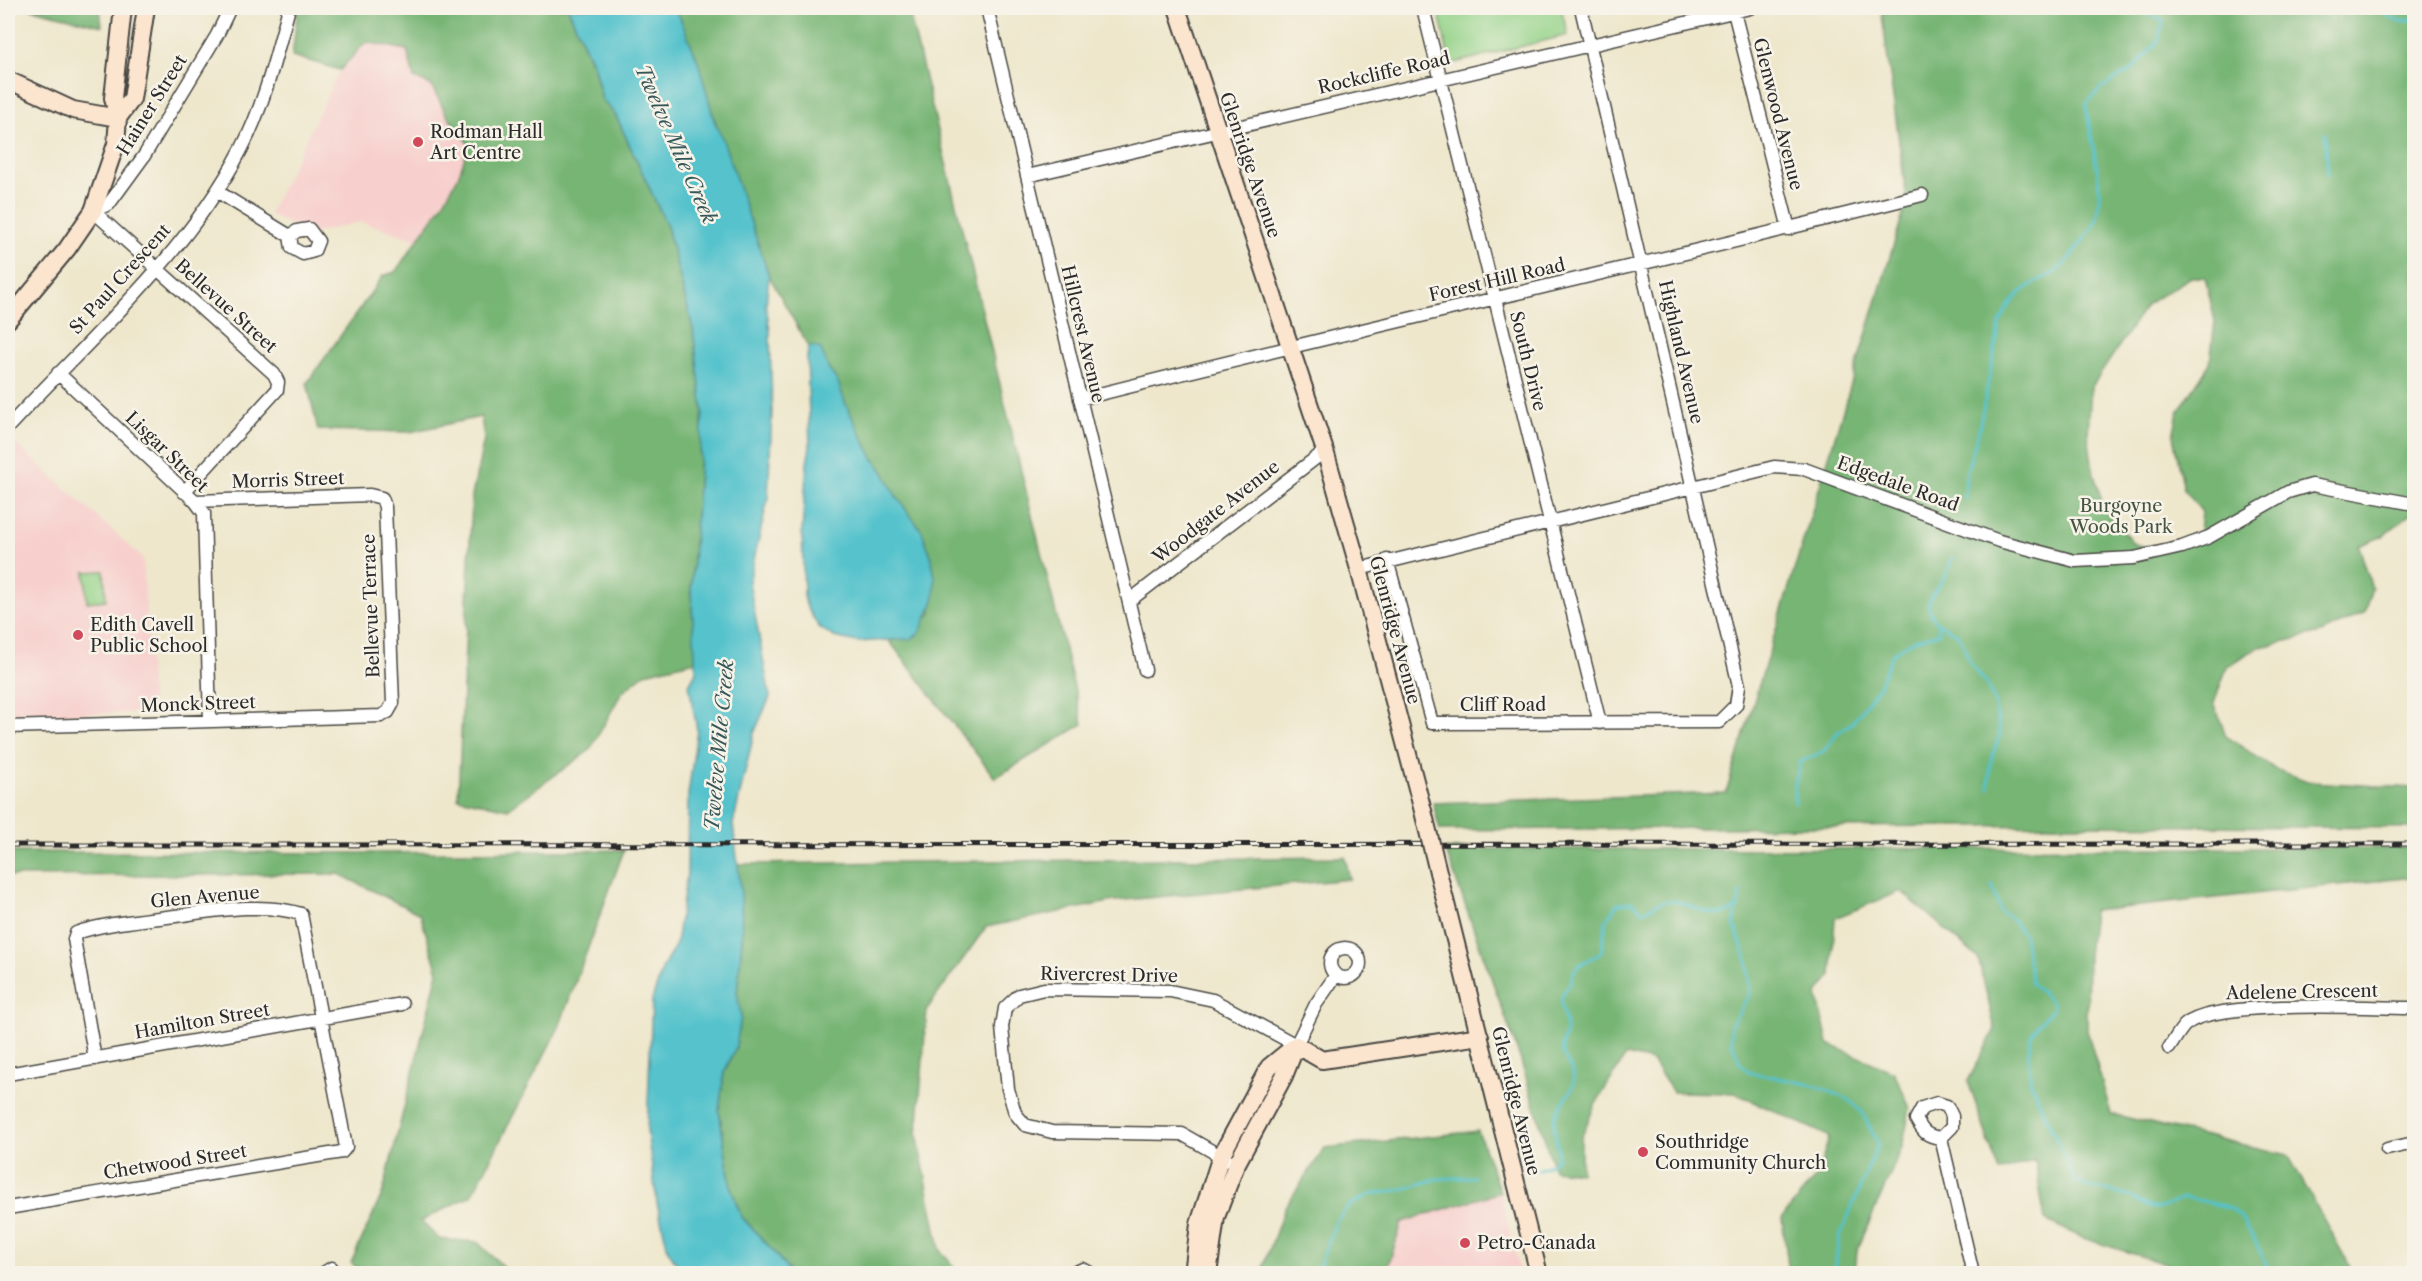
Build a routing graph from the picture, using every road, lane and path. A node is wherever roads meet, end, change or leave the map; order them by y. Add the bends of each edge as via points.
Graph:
1 (123, 8) edge
2 (146, 8) edge
3 (230, 8) edge
4 (289, 8) edge
5 (987, 8) edge
6 (1176, 8) edge
7 (1423, 8) edge
8 (1581, 8) edge
9 (1750, 8) edge
10 (1733, 9) edge
11 (1590, 44) junction
12 (1440, 78) junction
13 (8, 80) edge
14 (118, 118) junction
15 (1218, 132) junction
16 (1028, 176) junction
17 (218, 192) junction
18 (1922, 195) dead end
19 (93, 211) junction
20 (1789, 229) junction
21 (290, 236) dead end
22 (1642, 264) junction
23 (158, 270) junction
24 (1494, 300) junction
25 (8, 320) edge
26 (1290, 345) junction
27 (58, 373) junction
28 (1080, 399) junction
29 (8, 427) edge
30 (1325, 451) junction
31 (1693, 487) junction
32 (184, 492) junction
33 (382, 498) joint
34 (195, 501) junction
35 (2415, 504) edge
36 (1550, 521) junction
37 (1387, 560) junction
38 (1359, 569) junction
39 (1129, 601) junction
40 (1145, 670) dead end
41 (1736, 705) joint
42 (388, 712) joint
43 (210, 721) junction
44 (1600, 723) junction
45 (8, 727) edge
46 (1336, 975) dead end
47 (402, 1004) dead end
48 (2415, 1008) edge
49 (322, 1018) junction
50 (1480, 1036) junction
51 (1296, 1045) junction
52 (2169, 1048) dead end
53 (95, 1059) junction
54 (8, 1074) edge
55 (1941, 1138) dead end
56 (2415, 1143) edge
57 (346, 1147) joint
58 (2387, 1149) dead end
59 (1221, 1156) junction
60 (1236, 1165) junction
61 (8, 1208) edge
62 (1071, 1274) edge
63 (1092, 1274) edge
64 (1192, 1274) edge
65 (1208, 1274) edge
66 (1539, 1274) edge
67 (1973, 1274) edge

1 - 14 main road via 113,98
2 - 14 main road via 132,99
3 - 19 street, Hainer Street via 218,35 144,156 109,204
4 - 17 street, St Paul Crescent via 268,82 243,147
5 - 16 street, Hillcrest Avenue
6 - 15 main road, Glenridge Avenue
7 - 12 street, South Drive
8 - 11 street, Highland Avenue
9 - 10 street, Rockcliffe Road
10 - 11 street, Rockcliffe Road
10 - 20 street, Glenwood Avenue
11 - 12 street, Rockcliffe Road
11 - 22 street, Highland Avenue
12 - 15 street, Rockcliffe Road
12 - 24 street, South Drive
13 - 14 main road via 73,110
14 - 19 main road via 116,144
15 - 16 street, Rockcliffe Road
15 - 26 main road, Glenridge Avenue
16 - 28 street, Hillcrest Avenue
17 - 21 street
17 - 23 street, St Paul Crescent
18 - 20 street, Forest Hill Road
19 - 23 street, Bellevue Street
19 - 25 main road
20 - 22 street, Forest Hill Road
22 - 24 street, Forest Hill Road
22 - 31 street, Highland Avenue
23 - 27 street, St Paul Crescent
23 - 32 street, Bellevue Street via 274,374 278,382 277,390
24 - 26 street, Forest Hill Road
24 - 36 street, South Drive
26 - 28 street, Forest Hill Road
26 - 30 main road, Glenridge Avenue
27 - 29 street, St Paul Crescent
27 - 32 street, Lisgar Street
28 - 39 street, Hillcrest Avenue
30 - 38 main road, Glenridge Avenue
30 - 39 street, Woodgate Avenue
31 - 35 street, Edgedale Road via 1774,466 1804,469 2000,541 2075,561 2134,558 2182,547 2209,537 2288,492 2312,485
31 - 36 street, Edgedale Road
31 - 41 street, Highland Avenue via 1739,686
32 - 34 street, Lisgar Street
33 - 34 street, Morris Street via 370,495
33 - 42 street, Bellevue Terrace via 393,703
34 - 43 street, Lisgar Street via 204,513
36 - 37 street, Edgedale Road
36 - 44 street, South Drive
37 - 38 street, Edgedale Road
37 - 44 street, Cliff Road via 1432,723
38 - 50 main road, Glenridge Avenue, bridge
39 - 40 street, Hillcrest Avenue
41 - 44 street, Cliff Road via 1719,722
42 - 43 street, Monck Street via 381,716
43 - 45 street, Monck Street
46 - 51 street
47 - 49 street, Hamilton Street
48 - 52 street, Adelene Crescent via 2254,1008 2211,1012 2186,1024
49 - 53 street, Hamilton Street
49 - 53 street, Glen Avenue via 301,914 234,908 91,928 76,933 74,939
49 - 57 street, Glen Avenue
50 - 51 main road via 1322,1060
50 - 66 main road, Glenridge Avenue
51 - 59 main road via 1269,1067
51 - 59 street, Rivercrest Drive via 1213,1000 1170,992 1044,989 1019,995 1005,1008 1002,1027 1008,1089 1015,1113 1025,1125 1052,1132 1182,1134
51 - 60 main road via 1284,1076
53 - 54 street, Hamilton Street
55 - 67 street
56 - 58 street
57 - 61 street, Chetwood Street via 342,1152
59 - 60 street, Rivercrest Drive
59 - 64 main road via 1199,1224
60 - 65 main road via 1216,1217
62 - 63 street via 1083,1269

